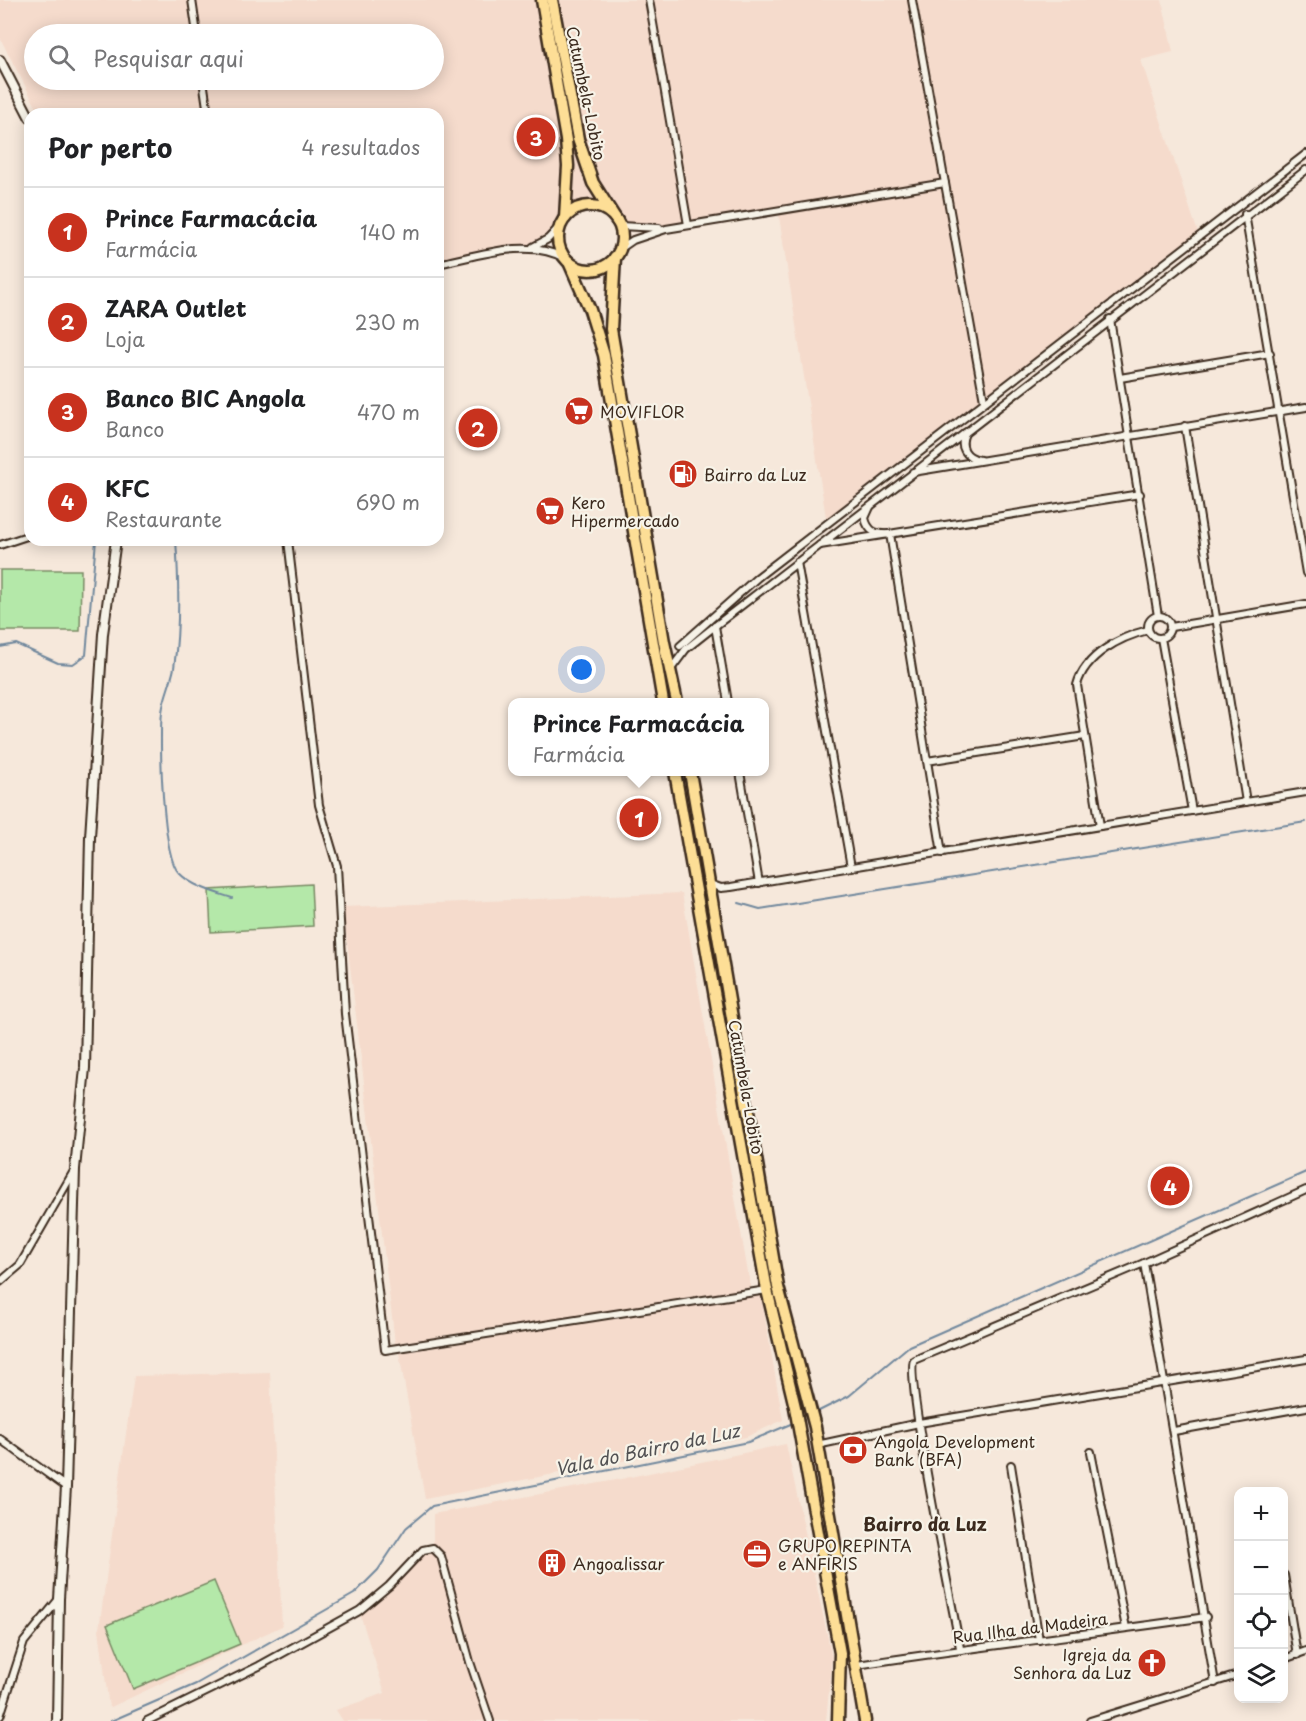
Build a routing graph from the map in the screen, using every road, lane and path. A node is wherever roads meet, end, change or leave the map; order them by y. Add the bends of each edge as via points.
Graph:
1 (192, 0) edge
2 (542, 0) edge
3 (552, 0) edge
4 (649, 0) edge
5 (912, 0) edge
6 (196, 24) edge
7 (0, 60) edge
8 (204, 90) edge
9 (25, 108) edge
10 (207, 108) edge
11 (1306, 154) edge
12 (1306, 170) edge
13 (945, 183) junction
14 (1245, 214) junction
15 (563, 222) junction
16 (618, 224) junction
17 (688, 225) junction
18 (666, 229) junction
19 (530, 248) junction
20 (617, 253) junction
21 (567, 260) junction
22 (444, 263) edge
23 (1110, 319) junction
24 (1270, 352) junction
25 (1120, 378) junction
26 (984, 400) junction
27 (1306, 407) edge
28 (1280, 411) junction
29 (1185, 426) junction
30 (966, 430) junction
31 (1130, 436) junction
32 (983, 460) junction
33 (912, 472) junction
34 (1140, 494) junction
35 (874, 502) junction
36 (890, 534) junction
37 (24, 537) edge
38 (0, 545) edge
39 (115, 546) edge
40 (289, 546) edge
41 (817, 546) junction
42 (797, 562) junction
43 (1306, 573) edge
44 (1306, 604) edge
45 (1158, 616) junction
46 (1216, 617) junction
47 (714, 626) junction
48 (1171, 627) junction
49 (1148, 630) junction
50 (1161, 638) junction
51 (665, 645) junction
52 (691, 645) junction
53 (680, 646) junction
54 (671, 669) junction
55 (662, 698) edge
56 (676, 698) edge
57 (727, 698) edge
58 (1085, 736) junction
59 (927, 761) junction
60 (676, 776) edge
61 (691, 776) edge
62 (741, 776) edge
63 (1306, 792) edge
64 (1246, 802) junction
65 (1192, 811) junction
66 (1100, 826) junction
67 (942, 852) junction
68 (851, 867) junction
69 (759, 883) junction
70 (710, 884) junction
71 (730, 887) junction
72 (713, 901) junction
73 (75, 1169) junction
74 (1306, 1190) edge
75 (1144, 1263) junction
76 (0, 1282) edge
77 (767, 1290) junction
78 (1306, 1359) edge
79 (1165, 1381) junction
80 (1306, 1407) edge
81 (919, 1424) junction
82 (1174, 1431) junction
83 (0, 1439) edge
84 (818, 1444) junction
85 (1091, 1452) dead end
86 (1011, 1465) dead end
87 (66, 1487) junction
88 (1287, 1595) edge
89 (58, 1599) junction
90 (1206, 1617) junction
91 (1125, 1628) junction
92 (1039, 1640) junction
93 (960, 1648) junction
94 (1306, 1652) edge
95 (1297, 1655) junction
96 (1288, 1658) edge
97 (857, 1665) junction
98 (1234, 1677) edge
99 (1215, 1683) junction
100 (0, 1716) edge
101 (57, 1721) edge
102 (147, 1721) edge
103 (490, 1721) edge
104 (838, 1721) edge
105 (865, 1721) edge
106 (1090, 1721) edge

1 - 6 street
2 - 15 main road, Catumbela-Lobito via 566,140
3 - 16 main road, Catumbela-Lobito via 578,140 593,183
4 - 17 street
5 - 13 street
7 - 9 street
8 - 10 street
11 - 26 street
12 - 14 street
13 - 17 street
13 - 26 street
14 - 23 street
14 - 24 street
15 - 16 main road via 573,211 592,206 602,209
15 - 19 street via 548,239
15 - 21 main road via 558,245
16 - 18 street
16 - 20 main road
17 - 18 street
18 - 20 street via 640,237
19 - 21 street via 547,250
19 - 22 street
20 - 21 main road via 598,269 578,268
20 - 51 main road via 611,328
21 - 55 main road via 590,310 604,355
23 - 25 street
23 - 30 street
24 - 25 street
24 - 28 street
25 - 31 street
26 - 53 street via 758,577
27 - 28 street
28 - 29 street
28 - 43 street
29 - 31 street
29 - 46 street
30 - 32 street via 963,449 967,456
30 - 33 street
31 - 32 street
31 - 34 street
32 - 33 street
33 - 35 street
34 - 36 street
34 - 45 street
35 - 36 street via 866,523 876,534
35 - 41 street
36 - 41 street
36 - 59 street
37 - 38 street
39 - 73 street via 103,634 90,837 85,1068
40 - 77 street via 318,805 337,866 345,1014 385,1350
41 - 42 street
42 - 47 street
42 - 68 street
44 - 46 street
45 - 48 street via 1165,617
45 - 49 street via 1151,620
46 - 48 street
46 - 64 street
47 - 52 street
47 - 57 street
48 - 50 street via 1167,636
49 - 50 street via 1152,636
49 - 58 street via 1117,642 1080,673 1077,686
50 - 65 street
51 - 53 street
51 - 54 main road
52 - 53 street
52 - 54 street
54 - 56 main road
58 - 59 street
58 - 66 street
59 - 67 street
60 - 77 main road, Catumbela-Lobito
61 - 70 main road, Catumbela-Lobito
62 - 69 street
63 - 64 street
64 - 65 street
65 - 66 street
66 - 67 street
67 - 68 street
68 - 69 street
69 - 71 street
70 - 71 street
70 - 72 main road, Catumbela-Lobito
71 - 72 street
72 - 84 main road, Catumbela-Lobito via 778,1287
73 - 76 street via 20,1265
73 - 87 street
74 - 75 street
75 - 79 street
75 - 81 street via 917,1358 911,1370
77 - 104 main road, Catumbela-Lobito via 795,1407 840,1653
78 - 79 street
79 - 81 street
79 - 82 street
80 - 82 street
81 - 84 street
81 - 93 street
82 - 90 street
83 - 87 street
84 - 97 main road, Catumbela-Lobito
85 - 91 street
86 - 92 street
87 - 89 street
88 - 95 street
89 - 100 street via 24,1642
89 - 101 street
90 - 91 street, Rua Ilha da Madeira
90 - 99 street
91 - 92 street, Rua Ilha da Madeira
92 - 93 street, Rua Ilha da Madeira
93 - 97 street, Rua Ilha da Madeira
94 - 95 street
95 - 96 street
97 - 105 main road, Catumbela-Lobito
98 - 99 street
99 - 106 street
102 - 103 street via 259,1666 358,1611 423,1550 433,1548 441,1556

